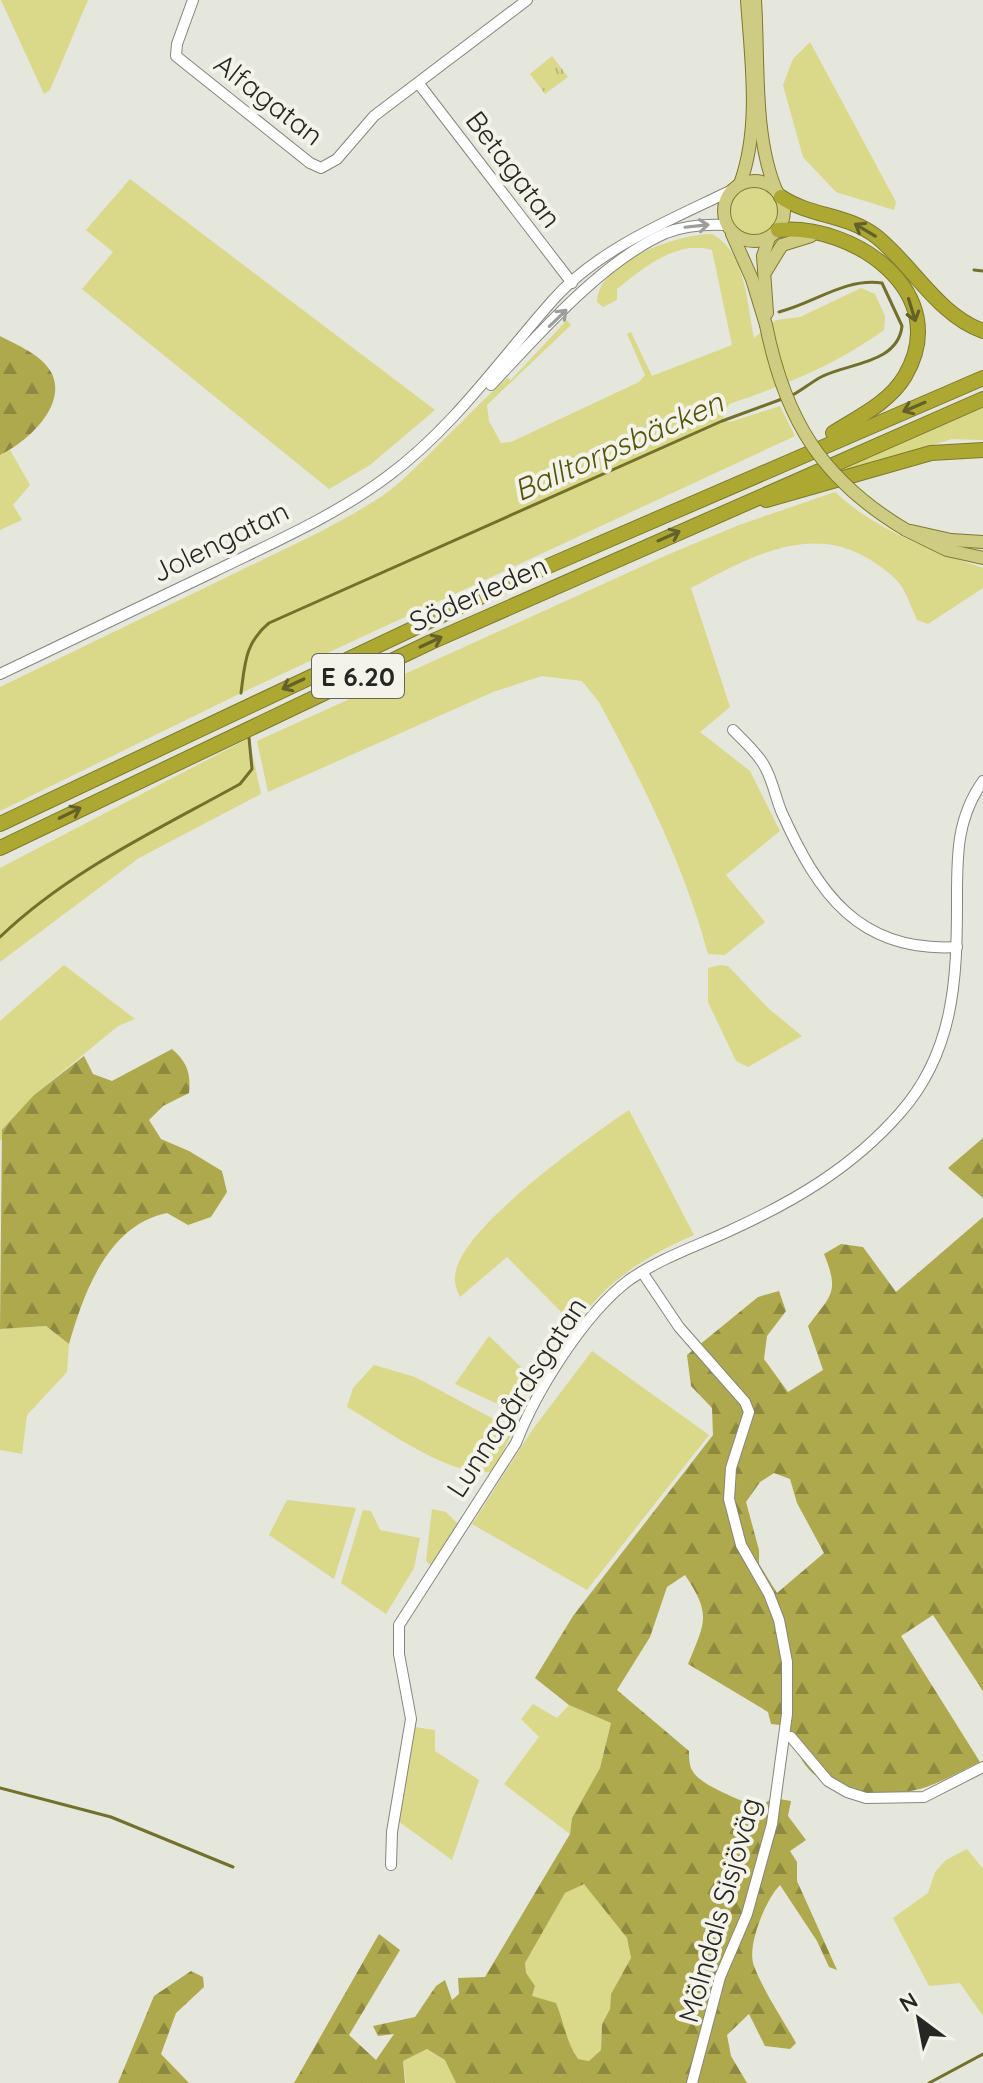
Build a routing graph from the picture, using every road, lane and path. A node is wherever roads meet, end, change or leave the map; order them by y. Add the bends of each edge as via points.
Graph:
1 (193, 0) edge
2 (527, 0) edge
3 (747, 0) edge
4 (755, 0) edge
5 (419, 84) junction
6 (736, 187) junction
7 (778, 194) junction
8 (729, 228) junction
9 (774, 234) junction
10 (826, 235) junction
11 (763, 277) junction
12 (572, 283) junction
13 (766, 325) junction
14 (983, 331) edge
15 (983, 378) edge
16 (983, 399) edge
17 (445, 426) junction
18 (983, 450) edge
19 (797, 456) junction
20 (720, 513) junction
21 (906, 530) junction
22 (983, 542) edge
23 (983, 558) edge
24 (0, 674) edge
25 (733, 730) dead end
26 (983, 781) edge
27 (0, 824) edge
28 (0, 848) edge
29 (957, 947) junction
30 (642, 1272) junction
31 (785, 1736) junction
32 (983, 1767) edge
33 (391, 1865) dead end
34 (692, 2083) edge

1 - 5 street, Alfagatan via 176,56 317,166 331,164 374,116
2 - 5 street, Alfagatan
3 - 6 main road via 751,126 748,160
4 - 7 main road via 762,129
5 - 12 street, Betagatan
6 - 7 main road via 759,181
6 - 8 main road via 724,206
6 - 12 street, Jolengatan via 641,235
7 - 9 main road via 784,217
14 -> 7 highway via 952,312 876,236
8 - 9 main road via 752,242
8 - 13 main road
17 -> 8 street, Jolengatan via 621,261 668,233 695,225
9 - 10 highway via 811,229
9 - 11 main road via 764,249
10 - 11 main road via 799,237 782,245
10 -> 19 highway via 866,250 891,272 915,312 917,345 890,396
11 - 13 main road
12 - 17 street, Jolengatan
13 - 21 main road, bridge via 783,391 805,437 858,498
15 -> 19 highway, Söderleden / E 6.20
16 - 20 highway, Söderleden / E 6.20
17 - 24 street, Jolengatan via 389,476 323,517
18 - 20 highway via 931,453
19 -> 27 highway, Söderleden / E 6.20 via 386,639
28 -> 20 highway, Söderleden / E 6.20 via 431,642
21 - 22 main road
21 - 23 main road via 947,550
25 - 29 street via 764,764 800,854 831,899 885,937 920,947
26 - 29 street, Lunnagårdsgatan via 959,834
29 - 30 street, Lunnagårdsgatan via 952,1008 941,1049 914,1096 877,1138 797,1198
30 - 31 street, Mölndals Sisjöväg via 679,1327 749,1412 731,1468 729,1499 738,1537 779,1620 787,1662
30 - 33 street, Lunnagårdsgatan via 589,1320 403,1616 399,1654 411,1719
31 - 32 street via 828,1781 866,1798 924,1797
31 - 34 street, Mölndals Sisjöväg via 768,1838 747,1914 720,1977

